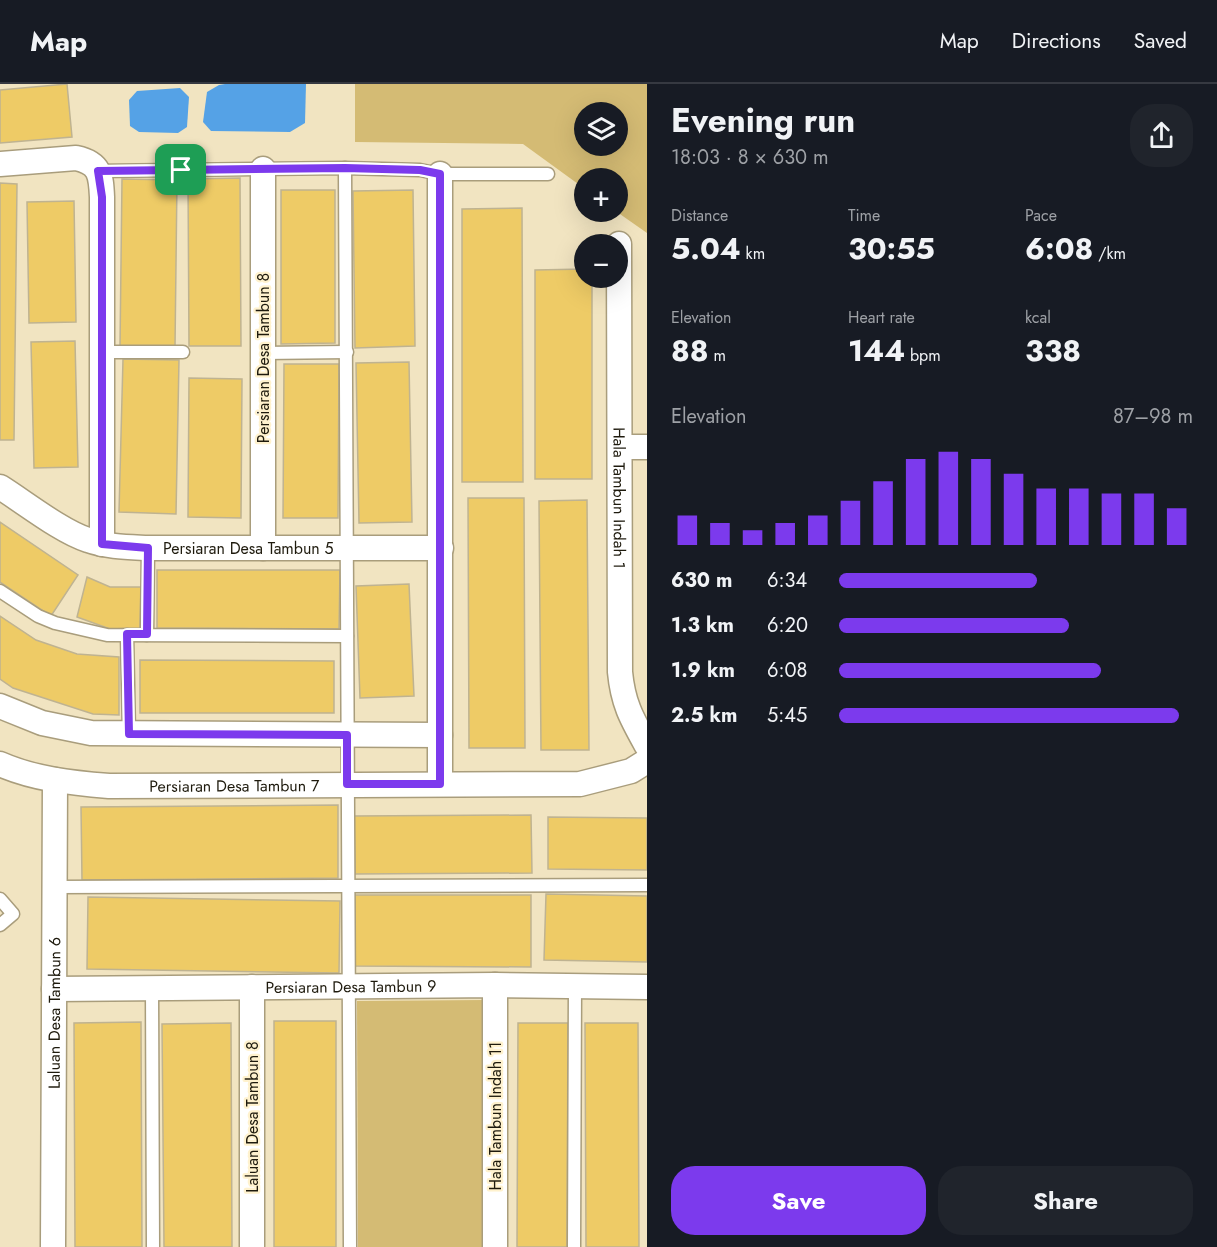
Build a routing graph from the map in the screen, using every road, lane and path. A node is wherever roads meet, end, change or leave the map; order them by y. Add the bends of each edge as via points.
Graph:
1 (0, 164) edge
2 (345, 168) junction
3 (263, 169) junction
4 (98, 171) junction
5 (440, 174) junction
6 (548, 174) dead end
7 (619, 288) edge
8 (102, 352) junction
9 (183, 352) dead end
10 (347, 352) junction
11 (263, 353) junction
12 (620, 447) junction
13 (647, 447) edge
14 (0, 487) edge
15 (102, 544) junction
16 (148, 548) junction
17 (263, 548) junction
18 (348, 548) junction
19 (441, 548) junction
20 (0, 591) edge
21 (127, 634) junction
22 (147, 634) junction
23 (347, 636) junction
24 (0, 706) edge
25 (129, 734) junction
26 (347, 735) junction
27 (440, 735) junction
28 (647, 746) edge
29 (647, 761) edge
30 (0, 764) edge
31 (55, 780) junction
32 (347, 784) junction
33 (440, 784) junction
34 (348, 885) junction
35 (647, 885) edge
36 (55, 887) junction
37 (0, 899) edge
38 (0, 925) edge
39 (495, 985) junction
40 (574, 985) junction
41 (348, 986) junction
42 (252, 987) junction
43 (647, 987) edge
44 (153, 988) junction
45 (54, 989) junction
46 (53, 1247) edge
47 (153, 1247) edge
48 (252, 1247) edge
49 (350, 1247) edge
50 (495, 1247) edge
51 (574, 1247) edge

1 - 4 street via 76,158 93,164
2 - 3 lane
2 - 5 lane
2 - 10 lane
3 - 4 lane
3 - 11 street, Persiaran Desa Tambun 8
4 - 8 street via 102,197
5 - 6 lane
5 - 19 street
7 - 12 street, Hala Tambun Indah 1
8 - 9 lane
8 - 15 street
10 - 11 lane
10 - 18 lane
11 - 17 street, Persiaran Desa Tambun 8
12 - 13 street
12 - 28 street, Hala Tambun Indah 1 via 622,695
14 - 15 street, Persiaran Desa Tambun 5 via 71,532
15 - 16 street, Persiaran Desa Tambun 5
16 - 17 street, Persiaran Desa Tambun 5
16 - 22 lane
17 - 18 street, Persiaran Desa Tambun 5
18 - 19 street, Persiaran Desa Tambun 5
18 - 23 lane
19 - 27 street
20 - 21 lane via 55,623 90,632
21 - 22 lane
21 - 25 lane
22 - 23 lane
23 - 26 lane
24 - 25 street via 67,729
25 - 26 street
26 - 27 street
26 - 32 lane
27 - 33 street
29 - 33 street, Persiaran Desa Tambun 7 via 631,771 580,784
30 - 31 street, Persiaran Desa Tambun 7
31 - 32 street, Persiaran Desa Tambun 7 via 109,786
31 - 36 street, Laluan Desa Tambun 6
32 - 33 street, Persiaran Desa Tambun 7
32 - 34 lane
34 - 35 lane
34 - 36 lane
34 - 41 lane
36 - 45 street, Laluan Desa Tambun 6
37 - 38 lane via 13,914
39 - 40 street, Persiaran Desa Tambun 9
39 - 41 street, Persiaran Desa Tambun 9
39 - 50 street, Hala Tambun Indah 11
40 - 43 street, Persiaran Desa Tambun 9
40 - 51 lane
41 - 42 street, Persiaran Desa Tambun 9
41 - 49 lane
42 - 44 street, Persiaran Desa Tambun 9
42 - 48 street, Laluan Desa Tambun 8
44 - 45 street, Persiaran Desa Tambun 9
44 - 47 lane
45 - 46 street, Laluan Desa Tambun 6

